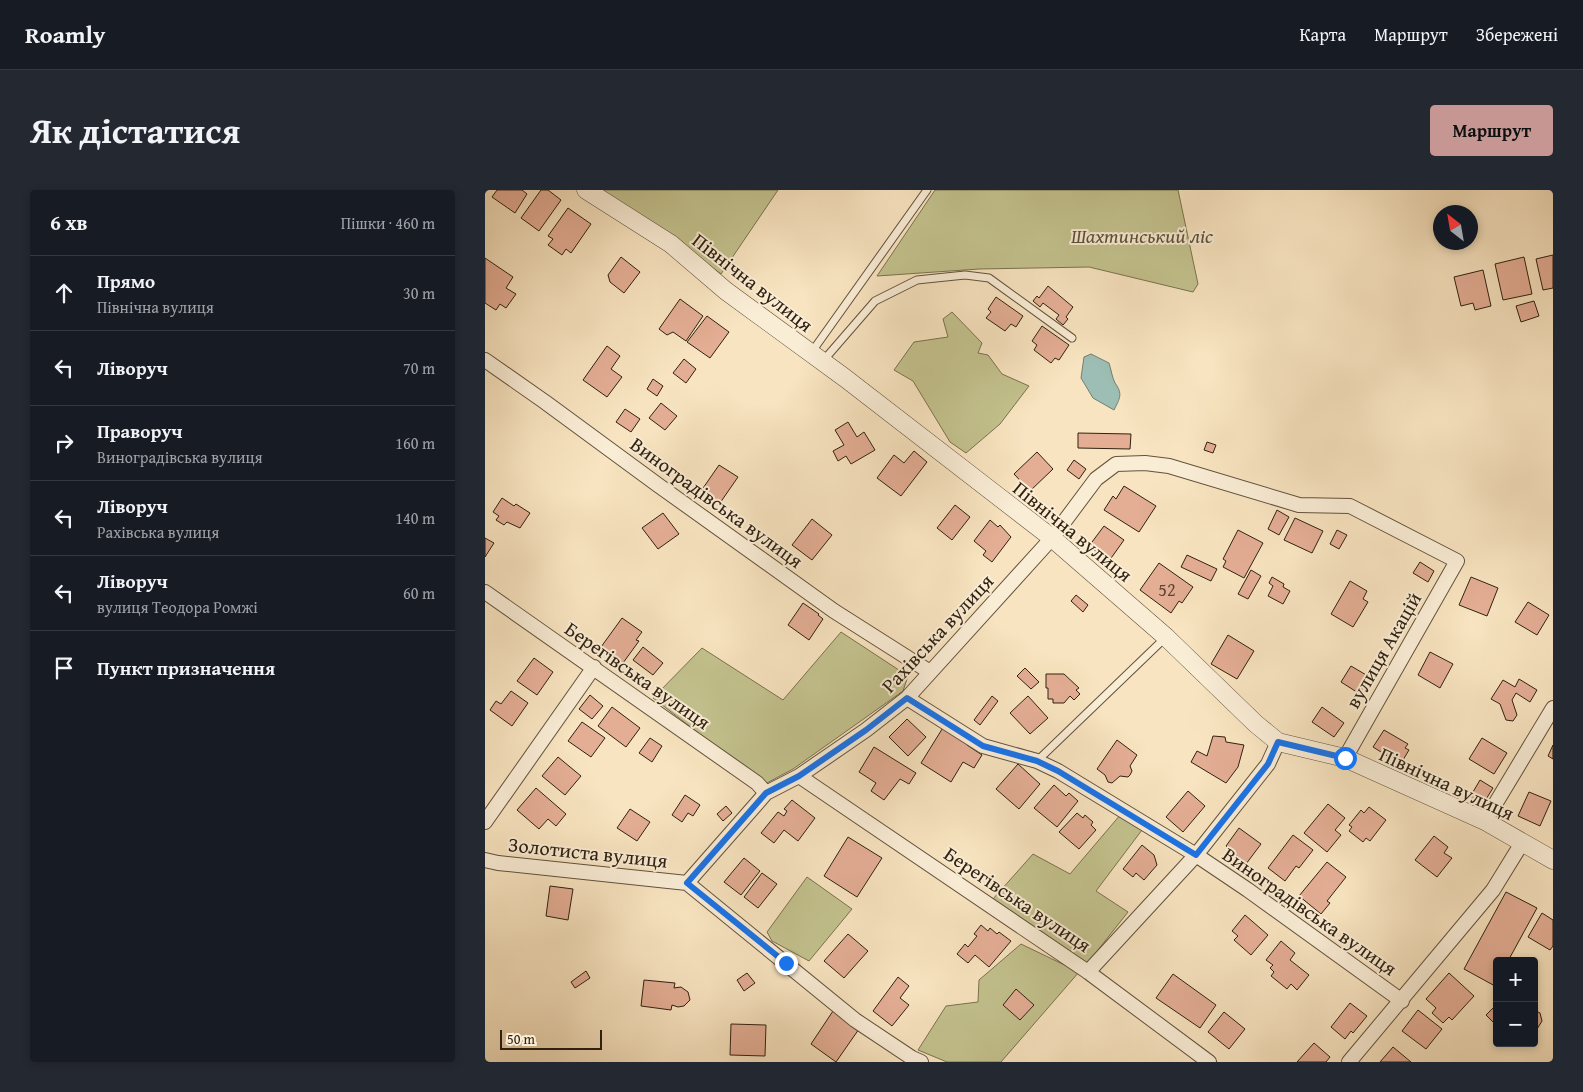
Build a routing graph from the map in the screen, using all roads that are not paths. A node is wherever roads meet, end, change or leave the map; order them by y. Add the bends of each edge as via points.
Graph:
1 (586, 190) edge
2 (927, 190) edge
3 (1072, 338) dead end
4 (816, 357) junction
5 (485, 360) edge
6 (1052, 538) junction
7 (1457, 561) joint
8 (485, 592) edge
9 (1167, 637) junction
10 (593, 668) junction
11 (930, 672) junction
12 (907, 698) junction
13 (1553, 708) edge
14 (1278, 742) junction
15 (1345, 758) junction
16 (1037, 761) junction
17 (799, 776) junction
18 (766, 793) junction
19 (1485, 821) junction
20 (485, 822) edge
21 (1522, 842) junction
22 (1196, 855) junction
23 (485, 860) edge
24 (1553, 860) edge
25 (687, 883) junction
26 (1088, 972) junction
27 (1402, 1001) junction
28 (921, 1062) edge
29 (1209, 1062) edge
30 (1349, 1062) edge

1 - 4 street, Північна вулиця via 671,244 726,292
2 - 4 lane
3 - 4 lane via 989,278 965,275 917,280 875,301
4 - 6 street, Північна вулиця
5 - 11 street, Виноградівська вулиця via 834,611
6 - 7 street, Рахівська вулиця via 1096,479 1116,464 1145,463 1169,466 1299,505 1350,506
6 - 9 street, Північна вулиця
6 - 11 street, Рахівська вулиця
7 - 15 street, вулиця Акацій
8 - 10 street, Берегівська вулиця
9 - 14 street, Північна вулиця
9 - 16 lane
10 - 18 street, Берегівська вулиця via 757,783
10 - 20 street
11 - 12 street, Рахівська вулиця
12 - 16 street, Виноградівська вулиця via 983,746
12 - 17 street, Рахівська вулиця
13 - 19 street
14 - 15 street, Північна вулиця
14 - 22 street via 1268,764
15 - 19 street, Північна вулиця
16 - 22 street, Виноградівська вулиця
17 - 18 street, Рахівська вулиця
17 - 26 street, Берегівська вулиця
18 - 25 street, Рахівська вулиця
19 - 21 street, Північна вулиця
21 - 24 street, Північна вулиця
21 - 27 street via 1493,890
22 - 26 street
22 - 27 street, Виноградівська вулиця
23 - 25 street, Золотиста вулиця
25 - 28 street via 855,1020
26 - 29 street, Берегівська вулиця
27 - 30 street

